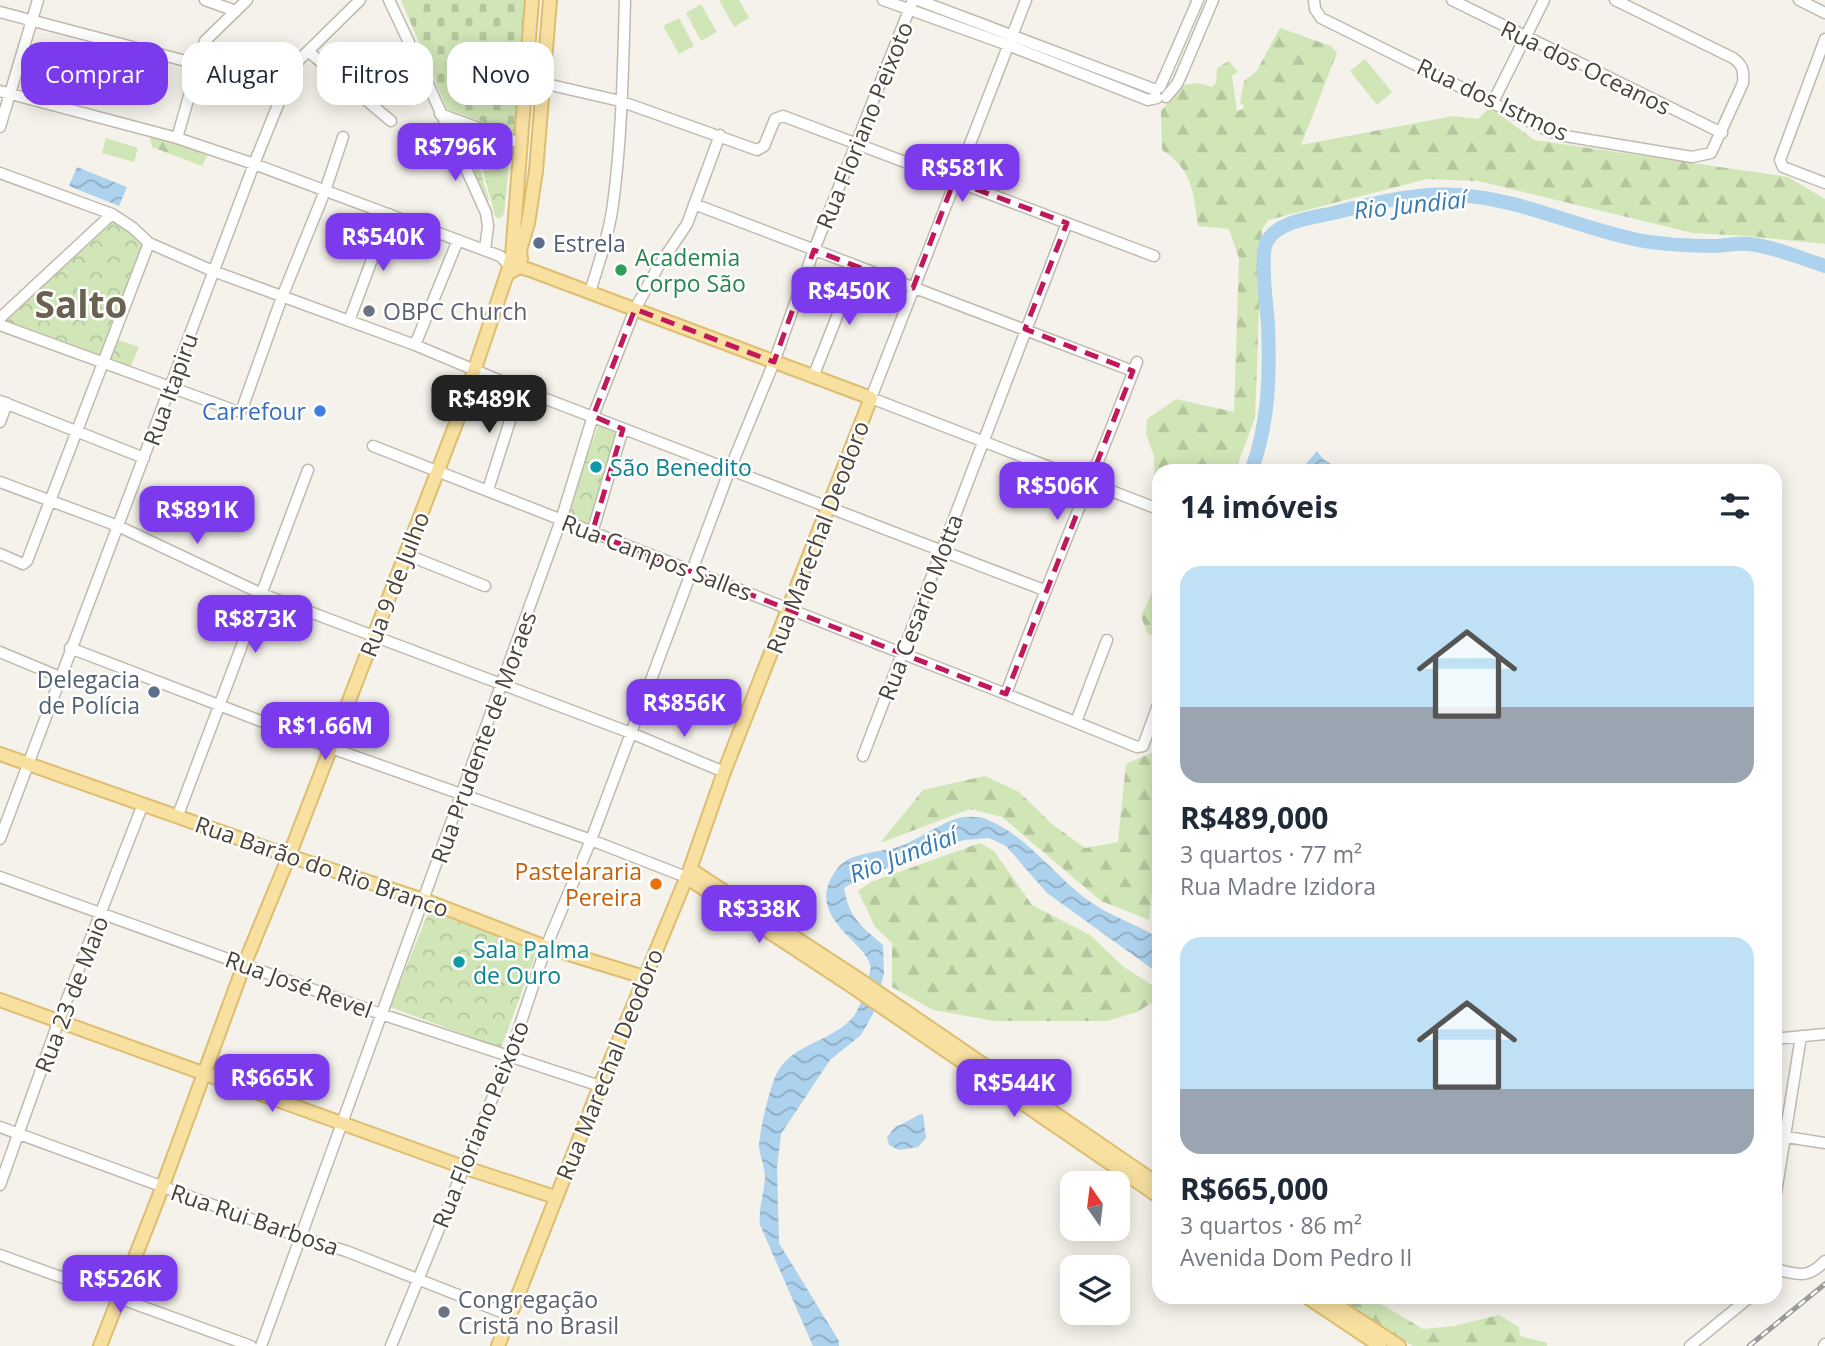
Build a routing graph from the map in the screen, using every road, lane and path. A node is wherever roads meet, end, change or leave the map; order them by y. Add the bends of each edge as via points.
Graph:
1 (38, 0) edge
2 (205, 0) edge
3 (247, 0) edge
4 (360, 0) edge
5 (388, 0) edge
6 (532, 0) edge
7 (550, 0) edge
8 (625, 0) edge
9 (883, 0) edge
10 (1026, 0) edge
11 (1198, 0) edge
12 (1213, 0) edge
13 (1314, 0) edge
14 (1451, 0) edge
15 (1544, 0) edge
16 (1615, 0) edge
17 (1800, 0) edge
18 (914, 3) edge
19 (236, 11) junction
20 (0, 12) edge
21 (1825, 13) edge
22 (30, 22) junction
23 (1525, 38) junction
24 (1825, 39) edge
25 (1010, 40) junction
26 (205, 42) edge
27 (410, 42) edge
28 (546, 42) edge
29 (309, 52) junction
30 (317, 59) edge
31 (182, 60) edge
32 (1083, 69) junction
33 (554, 86) edge
34 (1157, 92) junction
35 (5, 93) edge
36 (433, 97) edge
37 (620, 101) junction
38 (1493, 102) junction
39 (186, 105) edge
40 (372, 105) edge
41 (540, 105) edge
42 (440, 114) junction
43 (391, 121) dead end
44 (466, 124) junction
45 (0, 127) edge
46 (1722, 133) junction
47 (720, 135) junction
48 (343, 136) dead end
49 (451, 137) junction
50 (177, 138) junction
51 (520, 143) junction
52 (854, 144) junction
53 (254, 164) junction
54 (0, 173) edge
55 (954, 181) junction
56 (1825, 183) edge
57 (326, 191) junction
58 (694, 204) junction
59 (531, 211) junction
60 (112, 214) junction
61 (389, 214) junction
62 (1067, 223) junction
63 (458, 240) junction
64 (149, 243) junction
65 (485, 250) junction
66 (814, 250) junction
67 (1154, 256) dead end
68 (510, 260) junction
69 (857, 266) junction
70 (530, 270) junction
71 (213, 271) junction
72 (913, 288) junction
73 (590, 292) junction
74 (282, 296) junction
75 (635, 309) junction
76 (0, 318) edge
77 (349, 321) junction
78 (0, 326) edge
79 (1025, 329) junction
80 (415, 345) junction
81 (103, 362) junction
82 (774, 362) junction
83 (474, 371) junction
84 (813, 377) junction
85 (171, 387) junction
86 (520, 389) junction
87 (871, 398) junction
88 (4, 402) edge
89 (593, 416) junction
90 (0, 422) edge
91 (623, 429) junction
92 (76, 430) junction
93 (983, 442) junction
94 (373, 446) dead end
95 (144, 457) junction
96 (308, 470) dead end
97 (730, 470) junction
98 (438, 471) junction
99 (0, 481) edge
100 (1091, 483) junction
101 (488, 490) junction
102 (49, 501) junction
103 (830, 506) junction
104 (1152, 507) edge
105 (561, 520) junction
106 (118, 526) junction
107 (592, 533) junction
108 (942, 549) junction
109 (0, 554) edge
110 (405, 554) junction
111 (693, 572) junction
112 (485, 586) dead end
113 (1044, 590) junction
114 (262, 594) junction
115 (789, 608) junction
116 (373, 635) junction
117 (1107, 640) dead end
118 (70, 648) junction
119 (0, 652) edge
120 (902, 653) junction
121 (60, 677) junction
122 (502, 684) junction
123 (1006, 694) junction
124 (220, 705) junction
125 (1152, 721) edge
126 (1076, 722) junction
127 (631, 733) junction
128 (331, 748) junction
129 (0, 754) edge
130 (863, 756) dead end
131 (28, 763) junction
132 (724, 772) junction
133 (462, 795) junction
134 (143, 804) junction
135 (177, 815) junction
136 (0, 839) edge
137 (591, 841) junction
138 (289, 856) junction
139 (688, 873) junction
140 (0, 877) edge
141 (424, 900) junction
142 (102, 914) junction
143 (546, 947) junction
144 (244, 964) junction
145 (644, 977) junction
146 (0, 1000) edge
147 (893, 1009) junction
148 (381, 1014) junction
149 (59, 1020) junction
150 (1825, 1034) edge
151 (1801, 1036) junction
152 (1782, 1038) edge
153 (510, 1055) junction
154 (205, 1072) junction
155 (600, 1086) junction
156 (343, 1122) junction
157 (0, 1127) edge
158 (18, 1134) junction
159 (1782, 1136) edge
160 (1787, 1137) junction
161 (1825, 1143) edge
162 (1782, 1165) edge
163 (463, 1167) junction
164 (1152, 1180) edge
165 (0, 1185) edge
166 (162, 1186) junction
167 (1152, 1192) edge
168 (555, 1198) junction
169 (300, 1237) junction
170 (0, 1255) edge
171 (1825, 1261) edge
172 (1782, 1271) edge
173 (418, 1279) junction
174 (119, 1298) junction
175 (1318, 1304) edge
176 (1335, 1304) edge
177 (1741, 1304) edge
178 (509, 1315) junction
179 (100, 1346) edge
180 (251, 1346) edge
181 (261, 1346) edge
182 (391, 1346) edge
183 (498, 1346) edge
184 (1381, 1346) edge
185 (1399, 1346) edge
186 (1690, 1346) edge

1 - 22 street
2 - 19 street
3 - 19 street
4 - 29 street, Rua Itapiru
5 - 27 street
6 - 51 main road, Rua 9 de Julho
7 - 28 main road, Rua 9 de Julho
8 - 37 street
9 - 18 street
10 - 25 street, Rua Marechal Deodoro
11 - 34 street
12 - 34 street via 1177,84
13 - 38 street, Rua dos Istmos via 1321,18
14 - 23 street, Rua dos Oceanos
15 - 23 street
16 - 46 street via 1741,64 1743,83
17 - 21 street
18 - 25 street
18 - 52 street, Rua Floriano Peixoto
19 - 26 street
20 - 22 street
22 - 31 street
22 - 35 street
23 - 38 street
23 - 46 street, Rua dos Oceanos
24 - 56 street via 1780,160 1783,167
25 - 32 street
25 - 55 street, Rua Marechal Deodoro
29 - 30 street
29 - 53 street, Rua Itapiru via 294,65
32 - 34 street
32 - 34 street via 1148,100
33 - 37 street
35 - 45 street
35 - 50 street
36 - 42 street
37 - 47 street
37 - 73 street via 613,206
38 - 46 street, Rua dos Istmos via 1565,136 1692,157 1711,153
39 - 50 street
40 - 43 street
41 - 59 main road, Rua 9 de Julho
42 - 44 street
42 - 49 street
44 - 49 street via 457,126
44 - 51 street
47 - 52 street via 761,149 775,119 783,116
47 - 58 street, Rua Prudente de Moraes
48 - 57 street
49 - 65 street via 486,213
50 - 53 street
51 - 59 main road via 531,157 526,195
51 - 68 main road, Rua 9 de Julho
52 - 55 street
52 - 66 street, Rua Floriano Peixoto
53 - 57 street
53 - 71 street, Rua Itapiru
54 - 60 street
55 - 62 street
55 - 72 street, Rua Marechal Deodoro
57 - 61 street
57 - 74 street
58 - 66 street
58 - 75 street, Rua Prudente de Moraes via 687,224
59 - 68 main road, Rua 9 de Julho
60 - 64 street
60 - 76 street
61 - 63 street
61 - 77 street
62 - 67 street
62 - 79 street, Rua Cesario Motta
63 - 65 street
63 - 80 street
64 - 71 street
64 - 81 street
65 - 68 street
66 - 69 street
66 - 82 street, Rua Floriano Peixoto
68 - 70 main road
68 - 70 main road via 522,261
68 - 83 main road, Rua 9 de Julho
69 - 72 street
69 - 84 street
70 - 73 main road
71 - 74 street
71 - 85 street, Rua Itapiru
72 - 79 street
72 - 87 street, Rua Marechal Deodoro
73 - 75 main road
74 - 77 street
74 - 85 street via 244,407 236,411
75 - 82 main road
75 - 89 street, Rua Prudente de Moraes
77 - 80 street
78 - 81 street
79 - 93 street, Rua Cesario Motta
79 - 100 street via 1135,366
80 - 83 street
81 - 85 street
81 - 92 street
82 - 84 main road
82 - 97 street, Rua Floriano Peixoto
83 - 86 street
83 - 98 main road, Rua 9 de Julho
84 - 87 main road
85 - 95 street, Rua Itapiru
86 - 89 street
86 - 101 street
87 - 93 street
87 - 103 main road, Rua Marechal Deodoro
88 - 90 street
88 - 92 street
89 - 91 street
89 - 105 street, Rua Prudente de Moraes
91 - 97 street
91 - 107 street
92 - 95 street
92 - 102 street
93 - 100 street
93 - 108 street, Rua Cesario Motta
94 - 98 street, Rua Campos Salles
95 - 106 street, Rua Itapiru
96 - 114 street
97 - 103 street
97 - 111 street, Rua Floriano Peixoto
98 - 101 street, Rua Campos Salles
98 - 110 main road, Rua 9 de Julho
99 - 102 street
100 - 104 street
100 - 113 street
101 - 105 street, Rua Campos Salles
102 - 106 street
102 - 109 street via 27,561 23,564
103 - 108 street
103 - 115 main road, Rua Marechal Deodoro
105 - 107 street, Rua Campos Salles
105 - 122 street, Rua Prudente de Moraes
106 - 114 street
106 - 118 street, Rua Itapiru
107 - 111 street, Rua Campos Salles
108 - 113 street
108 - 120 street, Rua Cesario Motta
110 - 112 street
110 - 116 main road, Rua 9 de Julho
111 - 115 street, Rua Campos Salles
111 - 127 street, Rua Floriano Peixoto
113 - 123 street
114 - 116 street
114 - 124 street
115 - 120 street, Rua Campos Salles
115 - 132 main road, Rua Marechal Deodoro
116 - 122 street
116 - 128 main road, Rua 9 de Julho
117 - 126 street
118 - 121 street, Rua Itapiru
118 - 124 street
119 - 121 street
120 - 123 street, Rua Campos Salles
120 - 130 street, Rua Cesario Motta
121 - 131 street, Rua Itapiru
122 - 127 street
122 - 133 street, Rua Prudente de Moraes
123 - 126 street, Rua Campos Salles
124 - 128 street
124 - 135 street
125 - 126 street, Rua Campos Salles via 1143,746 1137,747
127 - 132 street
127 - 137 street, Rua Floriano Peixoto
128 - 133 street
128 - 138 main road, Rua 9 de Julho
129 - 131 main road, Rua Barão do Rio Branco
131 - 134 main road, Rua Barão do Rio Branco
131 - 136 street, Rua Itapiru
132 - 139 main road, Rua Marechal Deodoro
133 - 137 street
133 - 141 street, Rua Prudente de Moraes
134 - 135 main road, Rua Barão do Rio Branco
134 - 142 street, Rua 23 de Maio
135 - 138 main road, Rua Barão do Rio Branco
137 - 139 street
137 - 143 street, Rua Floriano Peixoto
138 - 141 main road, Rua Barão do Rio Branco
138 - 144 main road, Rua 9 de Julho
139 - 145 main road, Rua Marechal Deodoro
139 - 147 main road
140 - 142 street, Rua José Revel
141 - 143 main road, Rua Barão do Rio Branco
141 - 148 street, Rua Prudente de Moraes
142 - 144 street, Rua José Revel
142 - 149 street, Rua 23 de Maio
143 - 145 main road, Rua Barão do Rio Branco
143 - 153 street, Rua Floriano Peixoto
144 - 148 street, Rua José Revel
144 - 154 main road, Rua 9 de Julho
145 - 155 main road, Rua Marechal Deodoro
146 - 149 main road
147 - 164 main road
147 - 167 main road
148 - 153 street, Rua José Revel
148 - 156 street, Rua Prudente de Moraes
149 - 154 main road
149 - 158 street, Rua 23 de Maio
150 - 151 street
151 - 152 street
151 - 160 street
153 - 155 street, Rua José Revel
153 - 163 street, Rua Floriano Peixoto
154 - 156 main road
154 - 166 main road, Rua 9 de Julho
155 - 168 main road, Rua Marechal Deodoro
156 - 163 main road
156 - 169 street, Rua Prudente de Moraes
157 - 158 street, Rua Rui Barbosa
158 - 165 street, Rua 23 de Maio
158 - 166 street, Rua Rui Barbosa
159 - 160 street
160 - 161 street
160 - 162 street
163 - 168 main road
163 - 173 street, Rua Floriano Peixoto
166 - 169 street, Rua Rui Barbosa
166 - 174 main road, Rua 9 de Julho
168 - 178 main road, Rua Marechal Deodoro
169 - 173 street, Rua Rui Barbosa
169 - 181 street, Rua Prudente de Moraes
170 - 174 street
171 - 172 street via 1804,1275
173 - 178 street, Rua Rui Barbosa
173 - 182 street, Rua Floriano Peixoto
174 - 179 main road, Rua 9 de Julho
174 - 180 street
175 - 184 main road
176 - 185 main road
177 - 186 street
178 - 183 main road, Rua Marechal Deodoro

